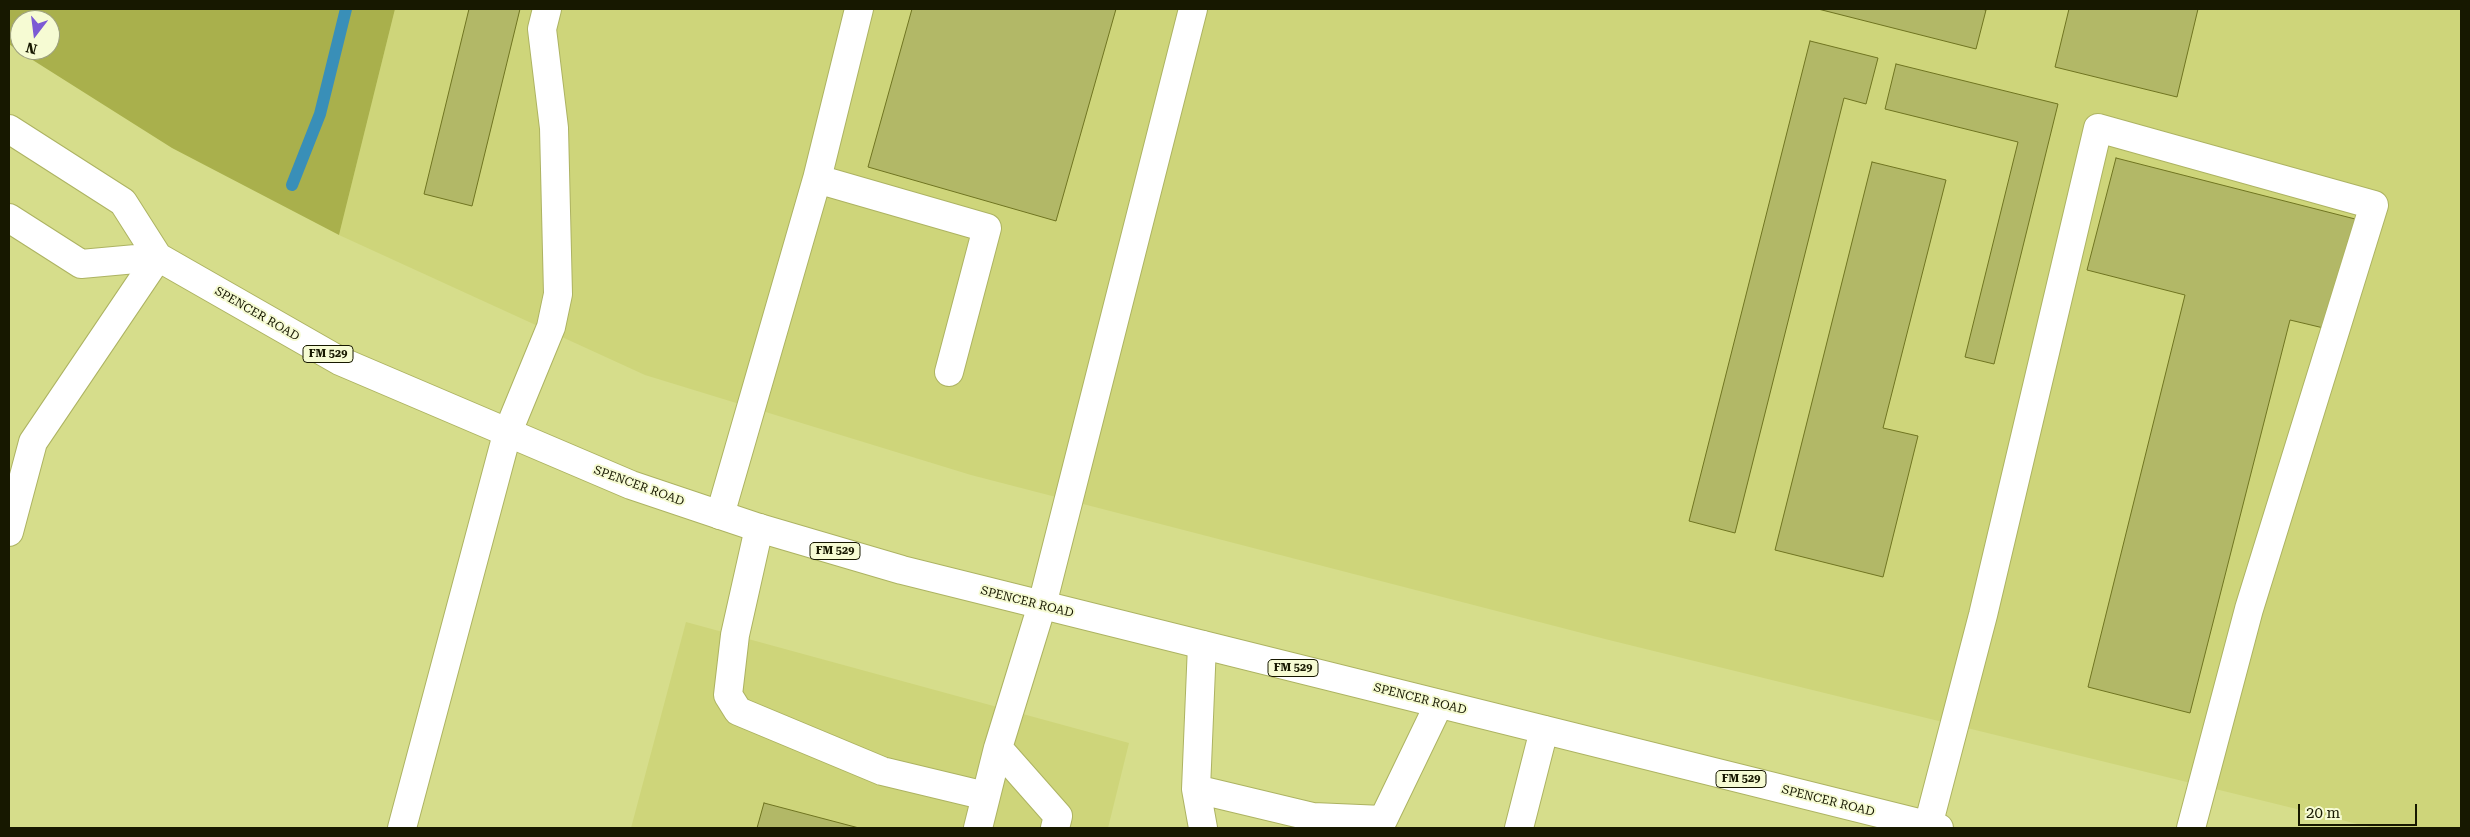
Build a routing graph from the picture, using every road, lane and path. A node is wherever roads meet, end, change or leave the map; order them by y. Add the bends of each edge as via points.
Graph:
1 (547, 9) edge
2 (859, 9) edge
3 (1193, 9) edge
4 (9, 129) edge
5 (817, 179) junction
6 (9, 218) edge
7 (158, 257) junction
8 (949, 372) dead end
9 (507, 434) junction
10 (720, 515) junction
11 (758, 528) junction
12 (9, 532) edge
13 (1042, 606) junction
14 (1202, 645) junction
15 (1439, 704) junction
16 (1544, 730) junction
17 (998, 748) junction
18 (1196, 789) junction
19 (986, 796) junction
20 (1391, 824) edge
21 (1934, 827) edge
22 (402, 828) edge
23 (978, 828) edge
24 (1055, 828) edge
25 (1203, 828) edge
26 (1519, 828) edge
27 (2191, 828) edge

1 - 9 main road via 542,30 554,128 558,294 551,327
2 - 5 main road
3 - 13 main road
4 - 7 main road, SPENCER ROAD / FM 529 via 123,202
5 - 8 main road via 987,228
5 - 10 main road
6 - 7 main road via 81,264
7 - 9 main road, SPENCER ROAD / FM 529 via 340,361
7 - 12 main road via 33,442
9 - 10 main road, SPENCER ROAD / FM 529 via 631,485
9 - 22 main road
10 - 11 main road, SPENCER ROAD / FM 529
11 - 13 main road, SPENCER ROAD / FM 529
11 - 19 main road via 735,635 728,695 738,711 882,771
13 - 14 main road, SPENCER ROAD / FM 529
13 - 17 main road
14 - 15 main road, SPENCER ROAD / FM 529
14 - 18 main road
15 - 16 main road, SPENCER ROAD / FM 529
15 - 20 main road
16 - 21 main road, SPENCER ROAD / FM 529
16 - 26 main road
17 - 19 main road
17 - 24 main road via 1058,816
18 - 20 main road via 1313,818
18 - 25 main road
19 - 23 main road
21 - 27 main road via 2098,128 2374,206 2249,608

